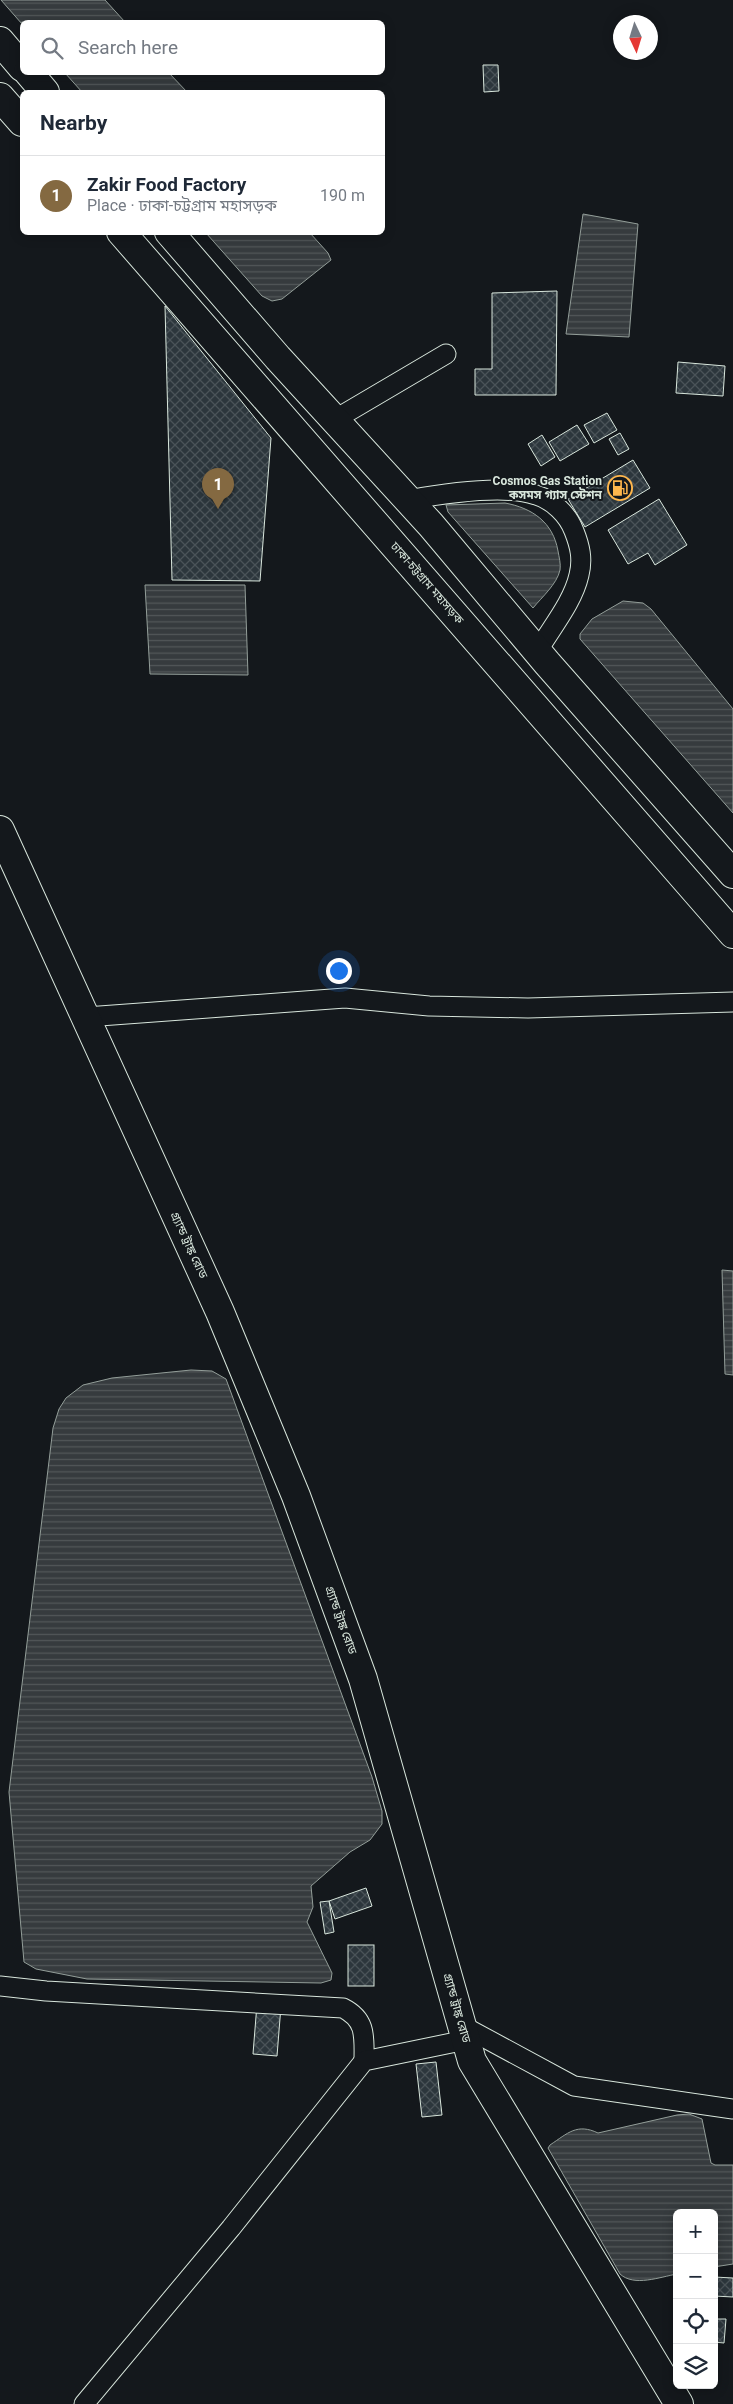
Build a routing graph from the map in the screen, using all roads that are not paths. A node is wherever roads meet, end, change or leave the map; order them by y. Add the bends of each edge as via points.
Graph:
1 (0, 41) edge
2 (20, 65) edge
3 (31, 75) edge
4 (43, 90) edge
5 (0, 97) edge
6 (20, 120) edge
7 (124, 235) edge
8 (172, 235) edge
9 (446, 354) dead end
10 (334, 420) junction
11 (408, 500) junction
12 (537, 652) junction
13 (0, 830) edge
14 (733, 874) edge
15 (733, 934) edge
16 (733, 1002) edge
17 (86, 1017) junction
18 (0, 1986) edge
19 (464, 2032) junction
20 (364, 2061) junction
21 (733, 2108) edge
22 (84, 2404) edge
23 (679, 2404) edge

1 - 2 highway
3 - 4 highway
5 - 6 highway
7 - 15 highway, ঢাকা-চট্টগ্রাম মহাসড়ক
8 - 10 highway
9 - 10 street
10 - 11 highway
11 - 12 highway
11 - 12 street via 454,492 513,492 536,495 564,515 580,549 579,576
12 - 14 highway
13 - 17 highway, গ্র্যান্ড ট্রাঙ্ক রোড
16 - 17 street via 528,1008 429,1006 345,998
17 - 19 highway, গ্র্যান্ড ট্রাঙ্ক রোড via 220,1312 296,1496 363,1679
18 - 20 street via 343,2008 355,2014 361,2023
19 - 20 street
19 - 21 street via 574,2086
19 - 23 highway, গ্র্যান্ড ট্রাঙ্ক রোড via 472,2061
20 - 22 street via 231,2228

